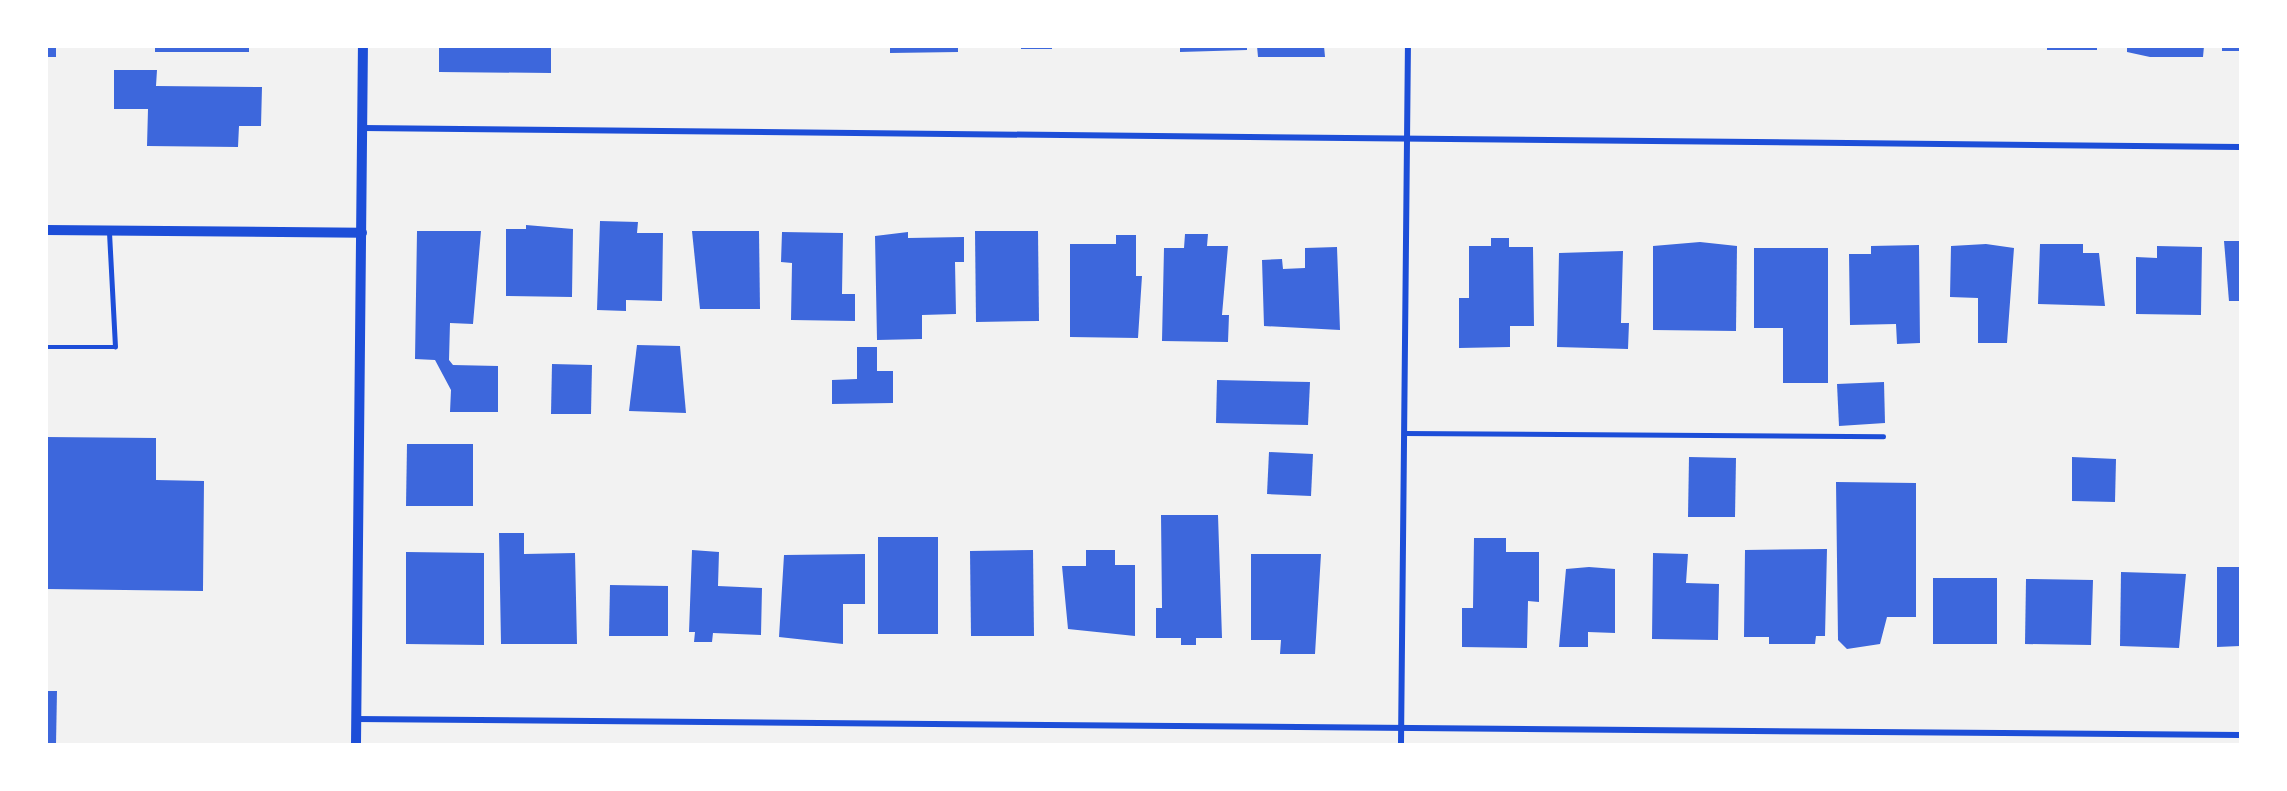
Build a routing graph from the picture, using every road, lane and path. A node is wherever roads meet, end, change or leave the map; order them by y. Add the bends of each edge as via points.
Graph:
1 (363, 46) edge
2 (1408, 46) edge
3 (363, 128) junction
4 (1407, 138) junction
5 (2241, 147) edge
6 (46, 230) edge
7 (109, 231) junction
8 (362, 233) junction
9 (46, 347) edge
10 (1404, 434) junction
11 (1883, 436) dead end
12 (356, 719) junction
13 (1401, 728) junction
14 (2241, 735) edge
15 (356, 744) edge
16 (1401, 744) edge

1 - 3 street
2 - 4 street
3 - 4 street
3 - 8 street
4 - 5 street
4 - 10 street
6 - 7 street
7 - 8 street
7 - 9 lane via 115,347
8 - 12 street
10 - 11 lane
10 - 13 street
12 - 13 street
12 - 15 street
13 - 14 street
13 - 16 street

